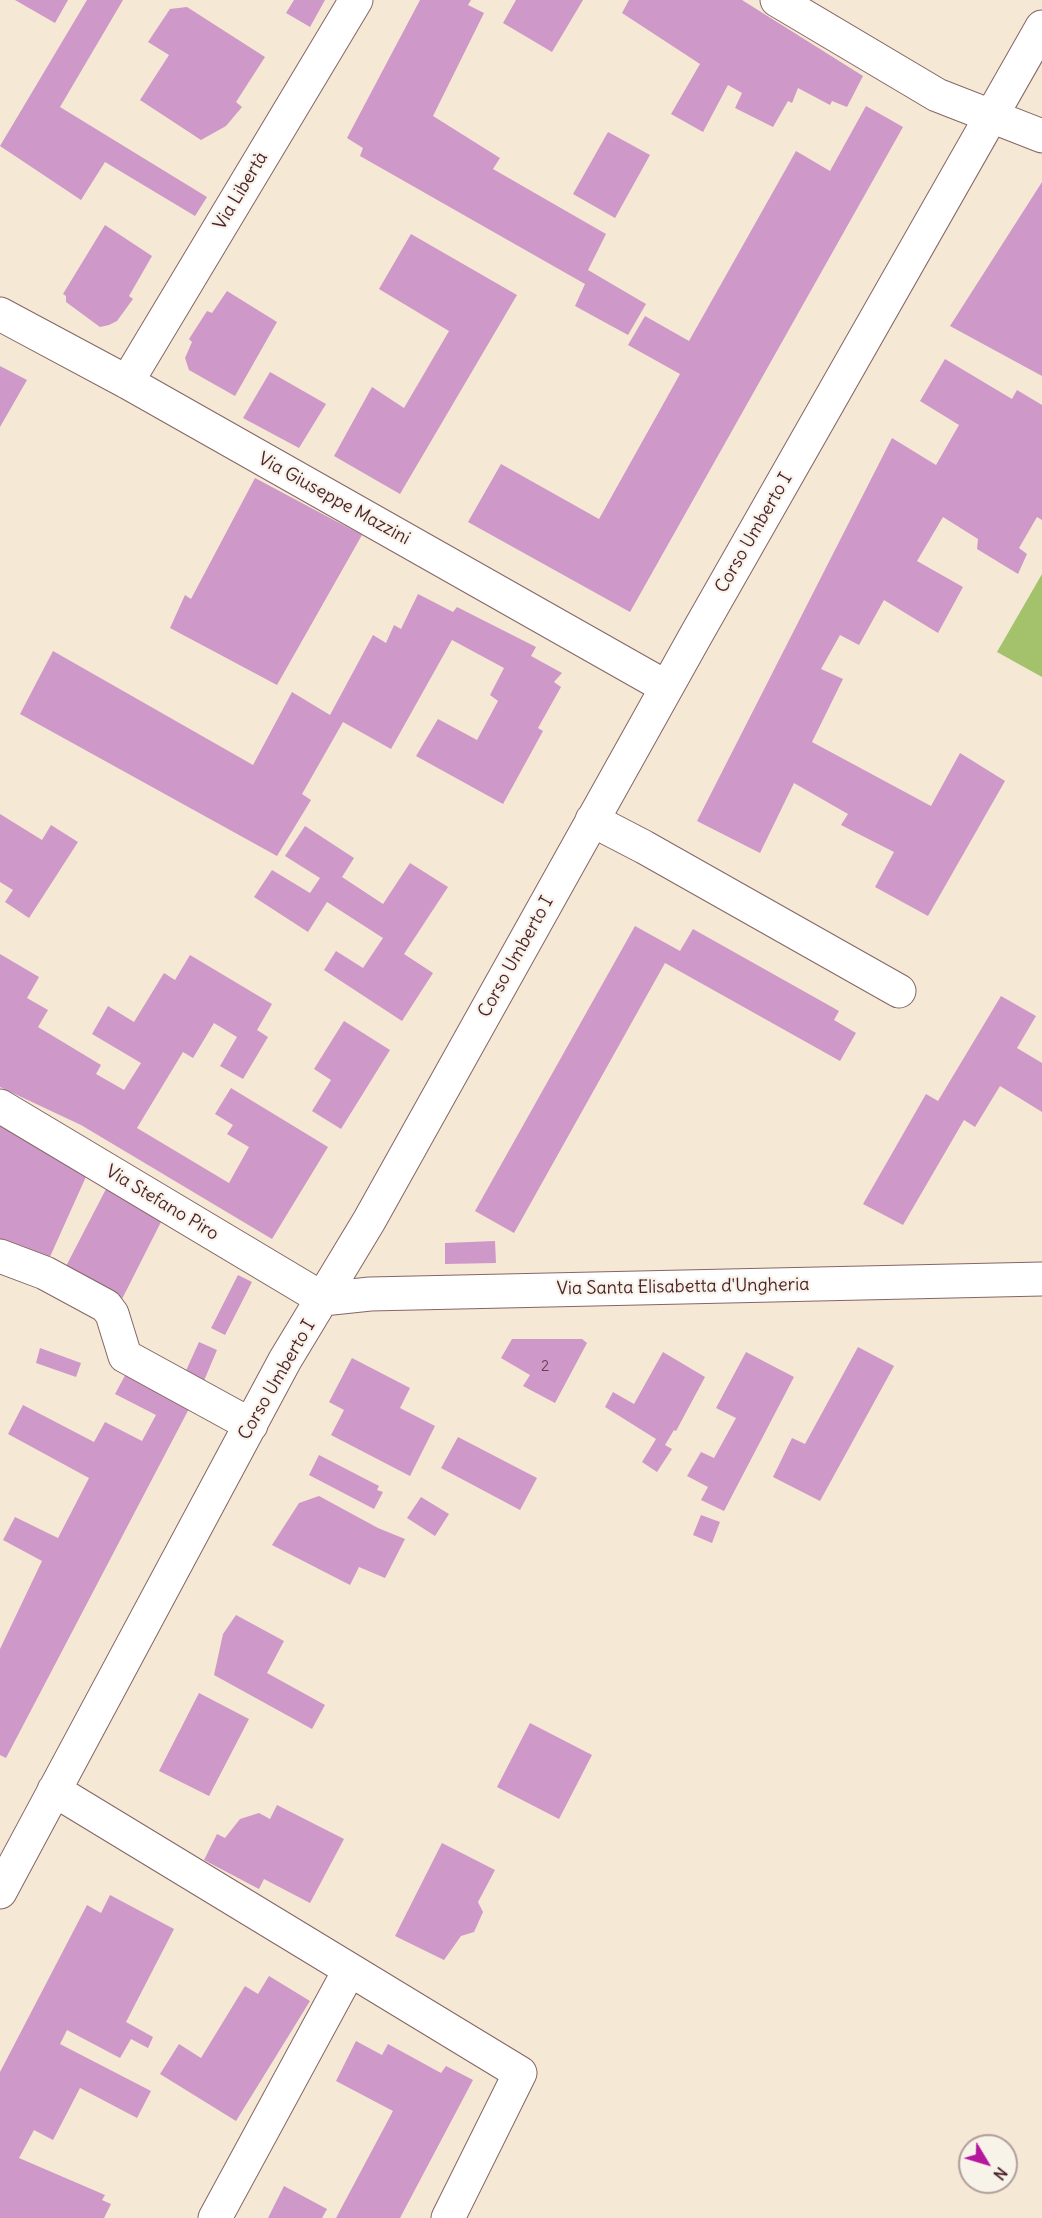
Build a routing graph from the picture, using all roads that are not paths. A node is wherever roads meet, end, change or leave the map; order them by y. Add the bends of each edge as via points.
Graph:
1 (356, 0) edge
2 (777, 0) edge
3 (1042, 27) edge
4 (990, 116) junction
5 (1042, 136) edge
6 (0, 314) edge
7 (127, 382) junction
8 (666, 687) junction
9 (592, 820) junction
10 (899, 991) dead end
11 (0, 1106) edge
12 (0, 1256) edge
13 (1042, 1279) edge
14 (323, 1299) junction
15 (250, 1425) junction
16 (54, 1790) junction
17 (0, 1892) edge
18 (349, 1971) junction
19 (215, 2218) edge
20 (448, 2218) edge

1 - 7 street, Via Libertà
2 - 4 street via 937,95
3 - 4 street, Corso Umberto I
4 - 5 street
4 - 8 street, Corso Umberto I
6 - 7 street, Via Giuseppe Mazzini
7 - 8 street, Via Giuseppe Mazzini
8 - 9 street, Corso Umberto I
9 - 10 street
9 - 14 street, Corso Umberto I
11 - 14 street, Via Stefano Piro
12 - 15 street via 45,1273 106,1306 125,1356
13 - 14 street, Via Santa Elisabetta d'Ungheria via 370,1294
14 - 15 street, Corso Umberto I
15 - 16 street, Corso Umberto I
16 - 17 street, Corso Umberto I
16 - 18 street
18 - 19 street
18 - 20 street via 520,2073

